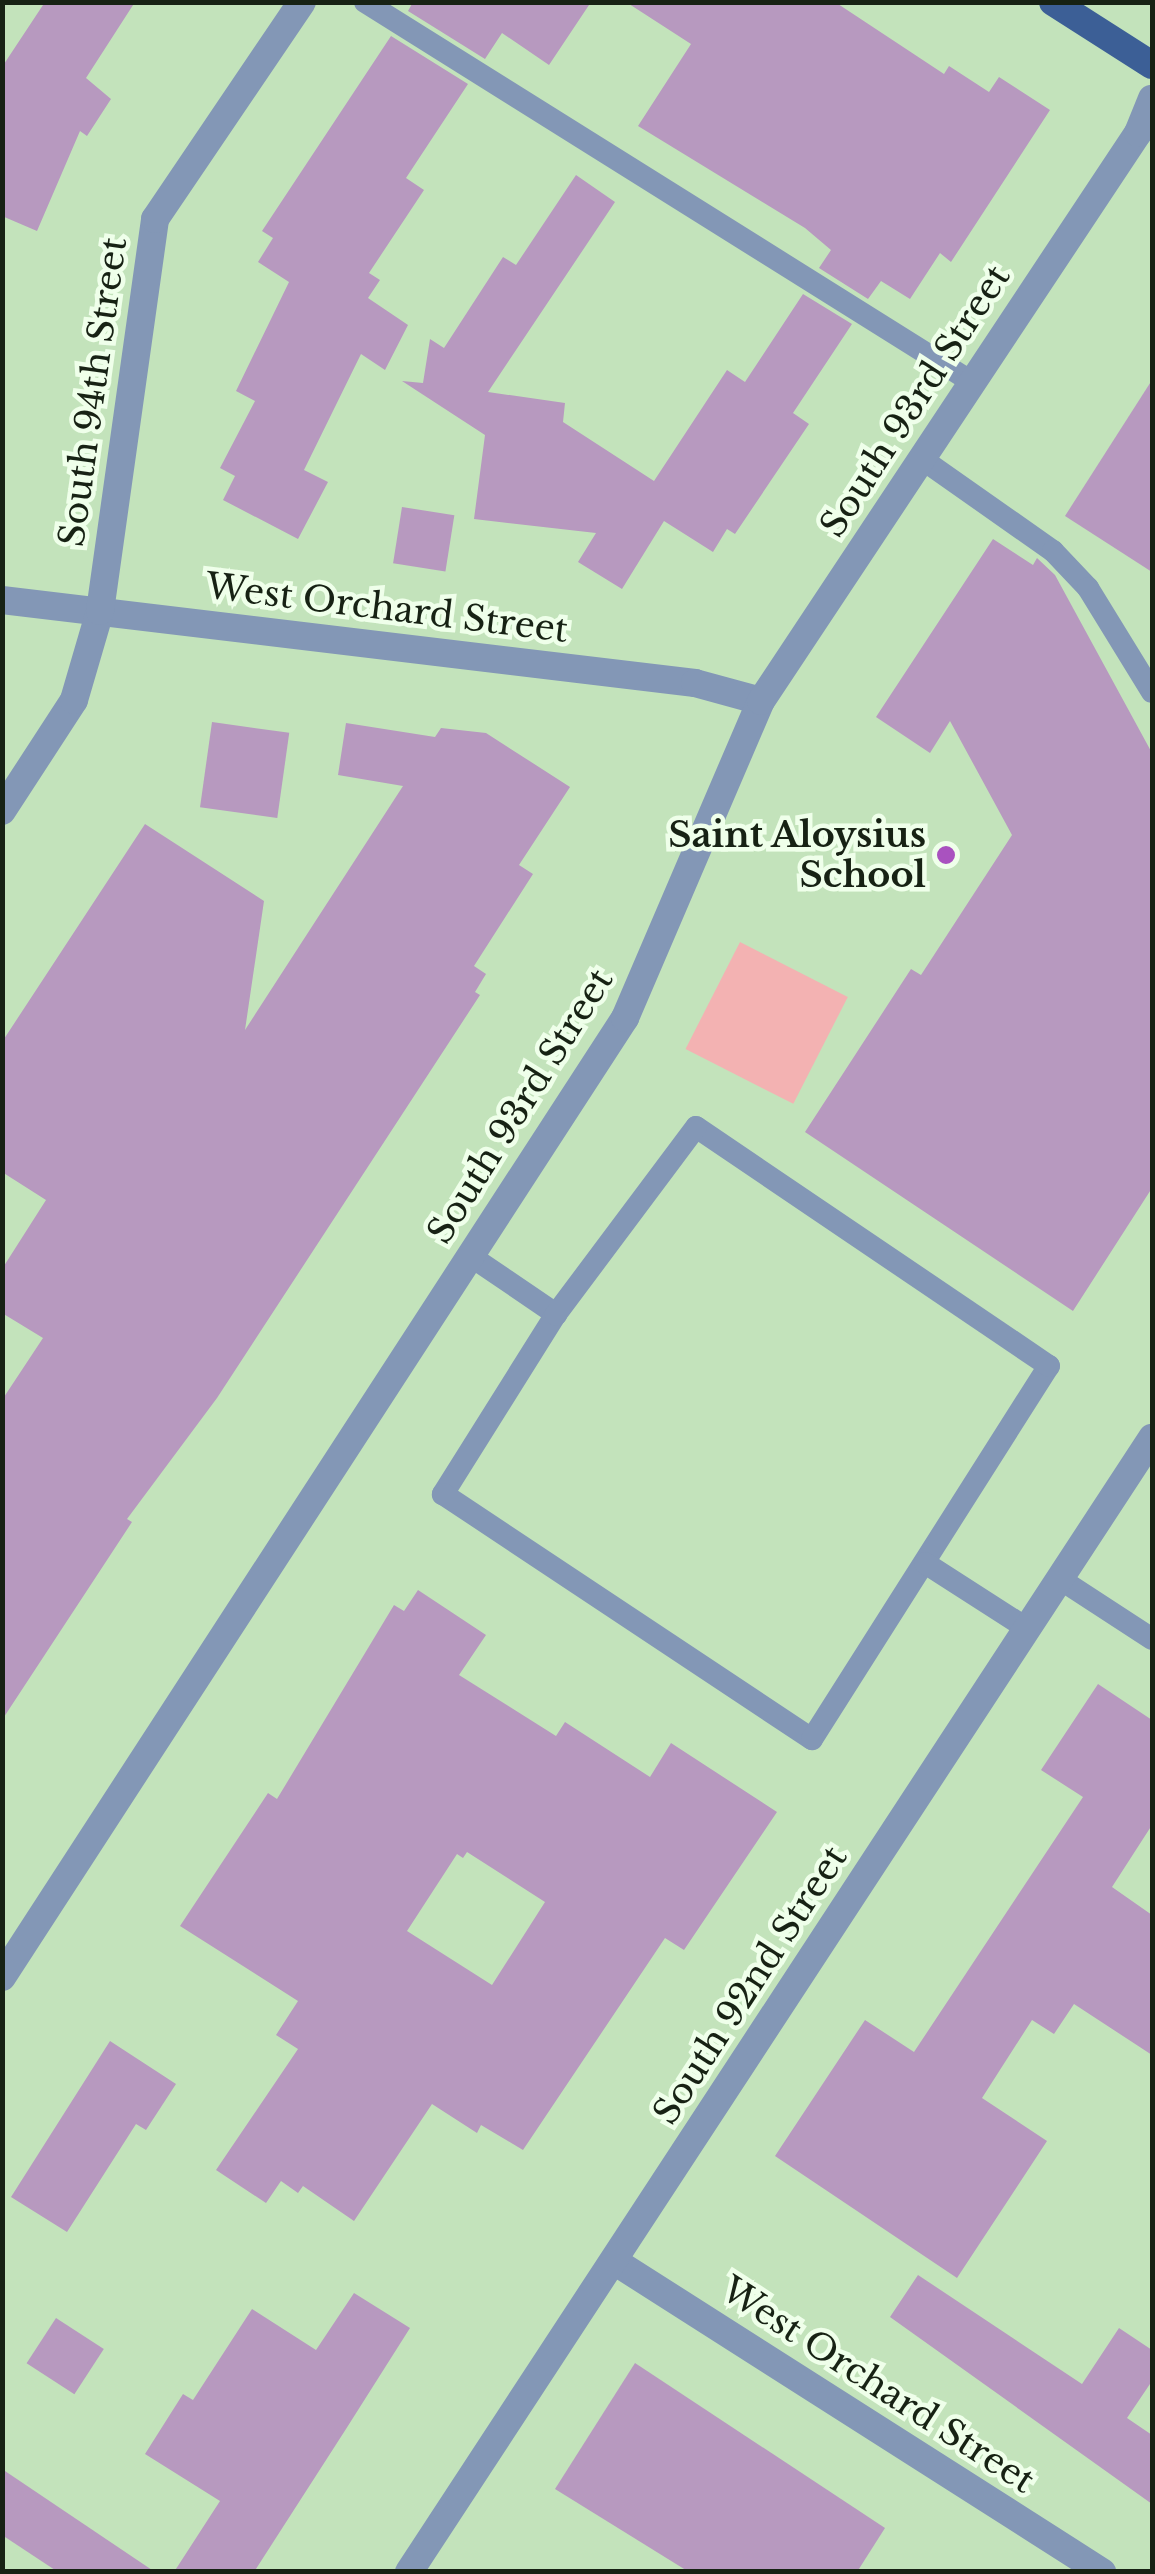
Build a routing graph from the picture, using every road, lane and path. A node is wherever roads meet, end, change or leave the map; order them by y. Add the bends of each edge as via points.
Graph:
1 (302, 2) edge
2 (365, 2) edge
3 (1054, 2) edge
4 (1152, 66) edge
5 (1152, 99) edge
6 (972, 382) junction
7 (922, 460) junction
8 (2, 600) edge
9 (100, 611) junction
10 (1152, 692) edge
11 (762, 701) junction
12 (2, 811) edge
13 (472, 1257) junction
14 (556, 1314) junction
15 (1152, 1438) edge
16 (925, 1563) junction
17 (1060, 1579) junction
18 (1028, 1628) junction
19 (1152, 1639) edge
20 (2, 1977) edge
21 (614, 2261) junction
22 (409, 2572) edge
23 (1102, 2572) edge

1 - 9 street, South 94th Street via 155,219
2 - 6 lane
3 - 4 main road
5 - 6 street, South 93rd Street via 1138,133
6 - 7 street, South 93rd Street
7 - 10 lane via 1052,551 1088,588
7 - 11 street, South 93rd Street
8 - 9 street, West Orchard Street
9 - 11 street, West Orchard Street via 695,683
9 - 12 street, South 94th Street via 74,700
11 - 13 street, South 93rd Street via 625,1018
13 - 14 lane
13 - 20 street, South 93rd Street
14 - 16 lane via 443,1494 812,1739
14 - 16 lane via 696,1127 1049,1366
15 - 17 street, South 92nd Street
16 - 18 lane
17 - 18 street, South 92nd Street
17 - 19 lane
18 - 21 street, South 92nd Street
21 - 22 street, South 92nd Street
21 - 23 street, West Orchard Street

